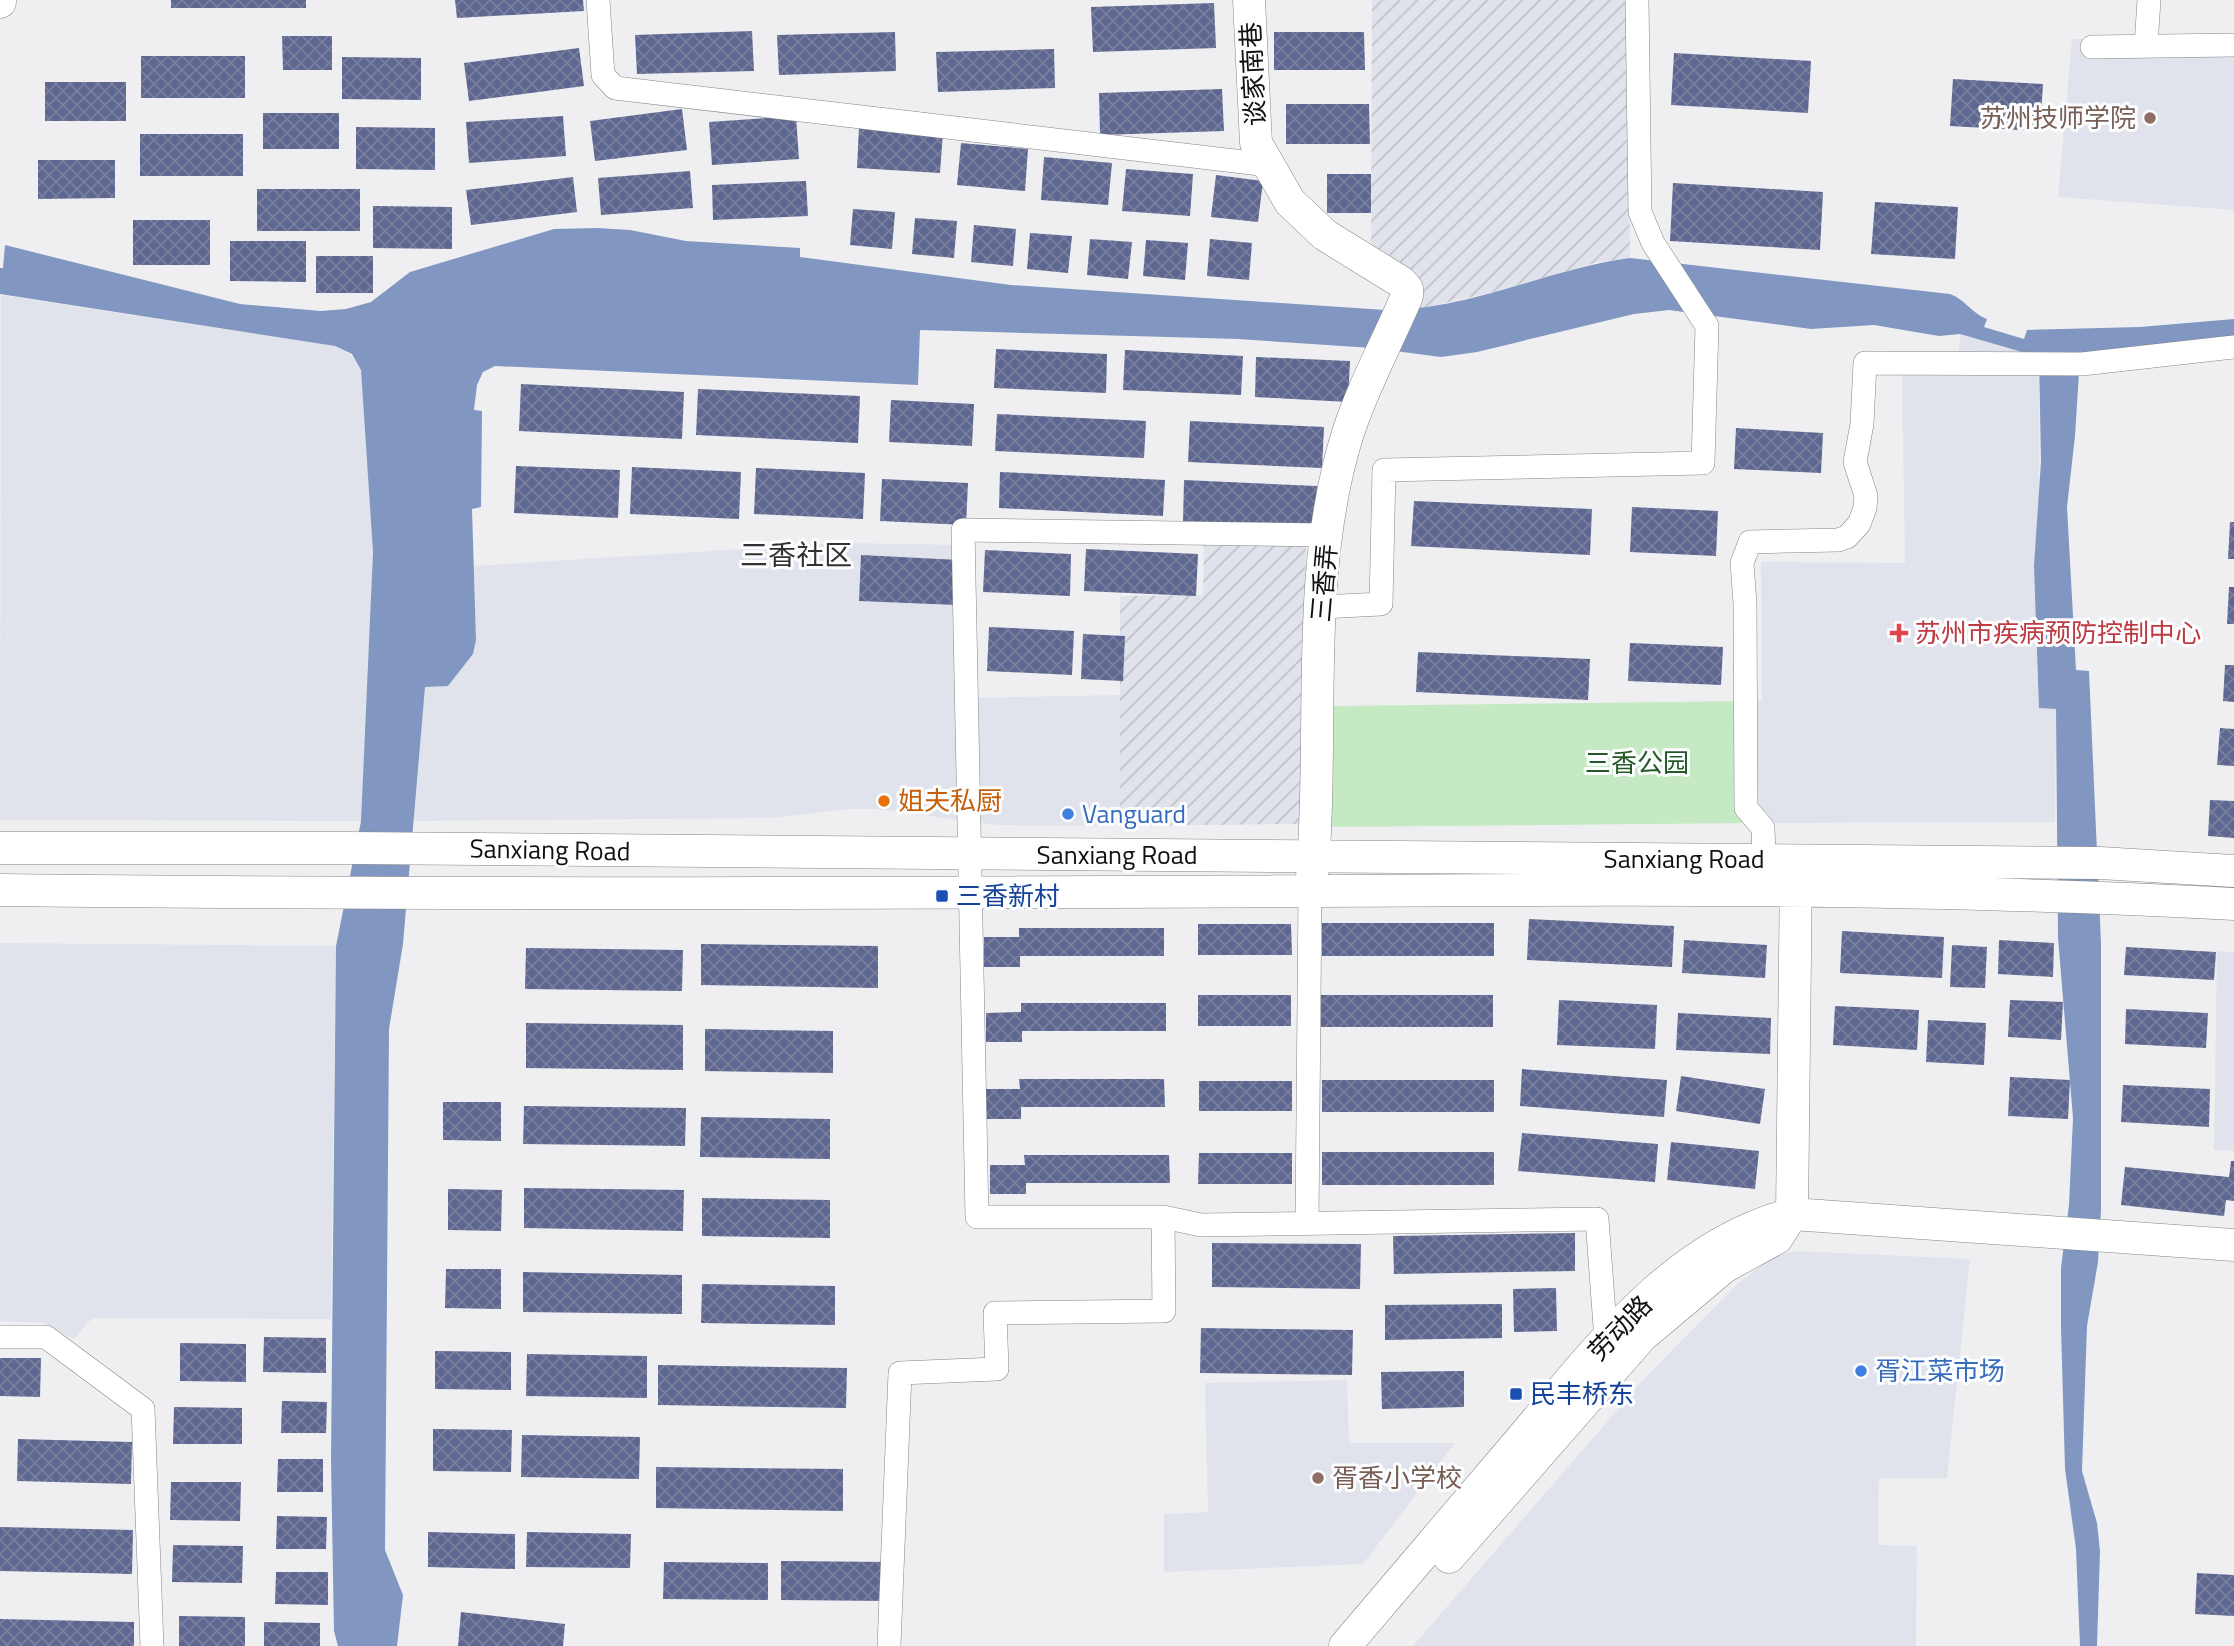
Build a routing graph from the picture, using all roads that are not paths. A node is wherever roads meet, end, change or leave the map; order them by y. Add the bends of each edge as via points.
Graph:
1 (598, 0) edge
2 (1249, 0) edge
3 (1637, 0) edge
4 (2148, 0) edge
5 (2234, 45) edge
6 (2092, 47) dead end
7 (2146, 47) junction
8 (1269, 165) junction
9 (1407, 293) joint
10 (2234, 347) edge
11 (1328, 535) junction
12 (1321, 607) junction
13 (0, 848) edge
14 (971, 854) junction
15 (1314, 856) junction
16 (1764, 859) junction
17 (2234, 871) edge
18 (1796, 875) junction
19 (0, 890) edge
20 (973, 890) junction
21 (1310, 891) junction
22 (2234, 904) edge
23 (1792, 1214) junction
24 (1163, 1217) junction
25 (1307, 1223) junction
26 (2234, 1245) edge
27 (0, 1337) edge
28 (1606, 1339) junction
29 (152, 1646) edge
30 (889, 1646) edge
31 (1345, 1646) edge
32 (1373, 1646) edge

1 - 8 street via 603,75 615,88
2 - 8 main road, 谈家南巷 via 1256,143
3 - 12 street via 1640,212 1653,243 1707,326 1703,463 1384,470 1381,604
4 - 7 street
5 - 7 street
6 - 7 street
8 - 9 main road, 谈家南巷 via 1290,202 1325,235 1401,282
9 - 11 main road, 三香弄 via 1348,433
10 - 16 street via 2081,364 1865,363 1855,462 1866,496 1859,524 1838,540 1750,542 1742,563 1746,808 1763,828
11 - 12 main road, 三香弄
11 - 14 street via 963,530
12 - 15 main road, 三香弄
13 - 14 main road, Sanxiang Road
14 - 15 main road, Sanxiang Road
14 - 20 street
15 - 16 main road, Sanxiang Road
15 - 21 main road, 三香弄
16 - 18 main road, Sanxiang Road
17 - 18 main road, Sanxiang Road via 2052,862
18 - 21 main road, Sanxiang Road
18 - 22 main road, Sanxiang Road
18 - 23 main road
19 - 20 main road, Sanxiang Road via 340,894
20 - 21 main road, Sanxiang Road
20 - 24 street via 977,1217
21 - 25 street
23 - 26 main road, 劳动路
23 - 28 main road, 劳动路 via 1758,1224 1713,1247 1668,1281
23 - 32 main road, 劳动路 via 1777,1238 1711,1276 1623,1355
24 - 25 street via 1200,1225
24 - 30 street via 1164,1311 995,1313 997,1369 900,1373
25 - 28 street via 1597,1219
27 - 29 street via 46,1337 143,1409
28 - 31 main road, 劳动路

